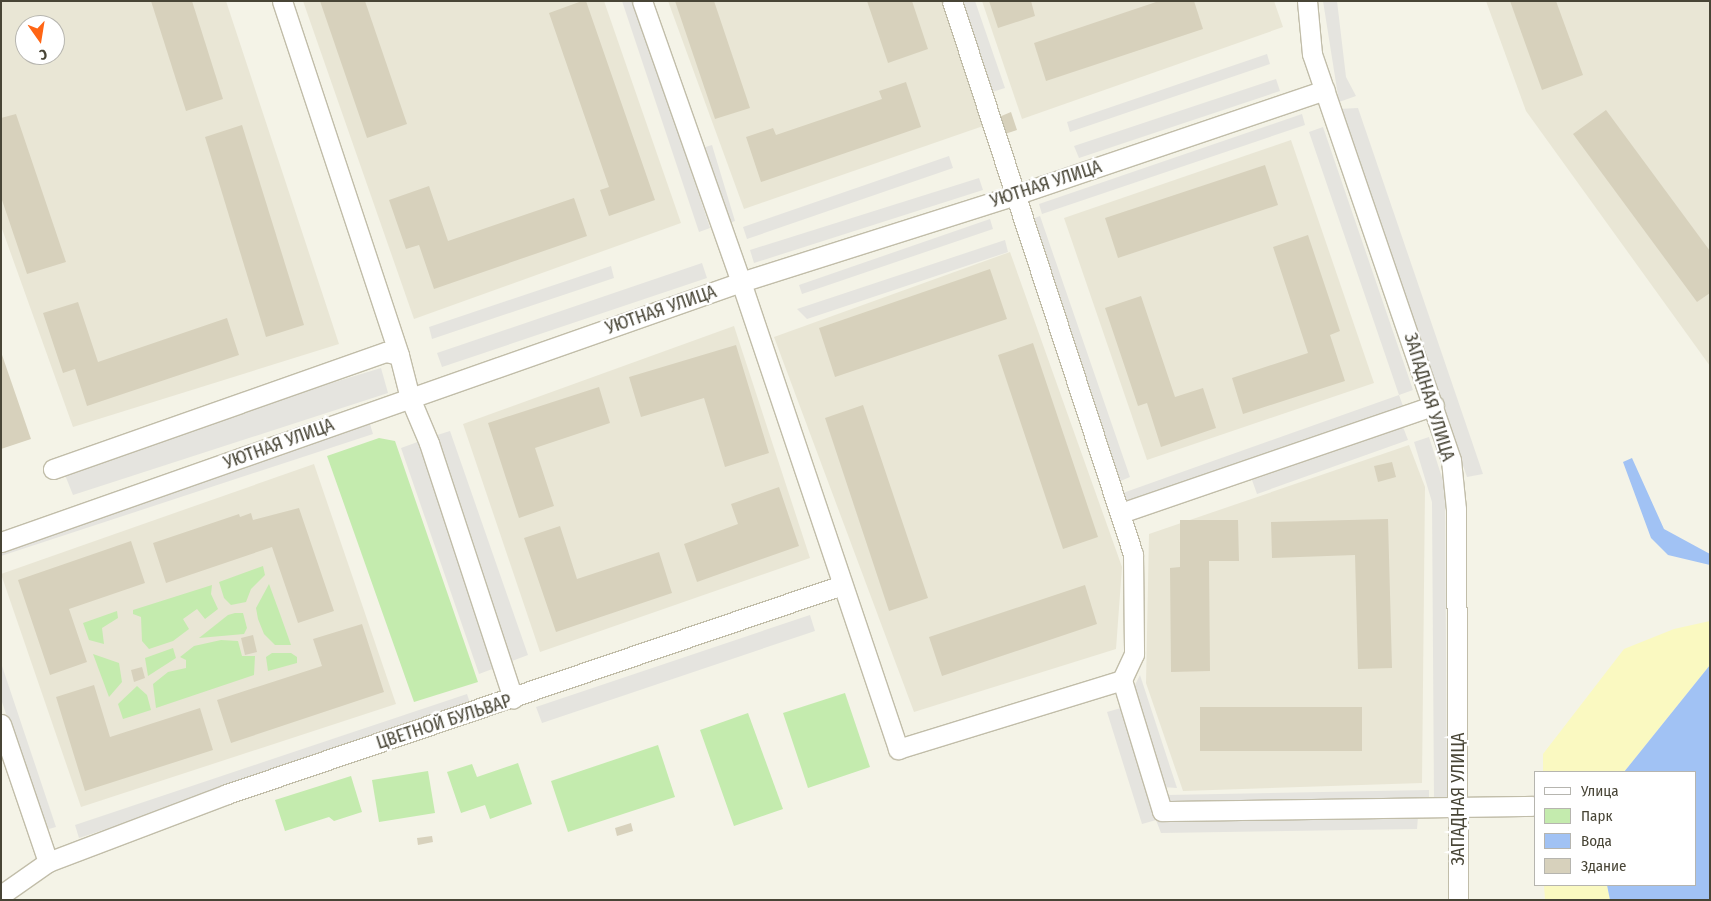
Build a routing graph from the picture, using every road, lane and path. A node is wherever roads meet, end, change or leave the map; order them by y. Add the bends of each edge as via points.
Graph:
1 (282, 1) edge
2 (642, 1) edge
3 (952, 1) edge
4 (1307, 1) edge
5 (1325, 90) junction
6 (1014, 195) junction
7 (742, 282) junction
8 (399, 355) junction
9 (410, 398) junction
10 (1434, 405) junction
11 (53, 469) dead end
12 (1121, 513) junction
13 (1, 542) edge
14 (842, 585) junction
15 (1122, 680) junction
16 (513, 699) junction
17 (1, 724) edge
18 (1458, 806) junction
19 (1532, 806) dead end
20 (48, 862) junction
21 (1, 895) edge
22 (1458, 900) edge

1 - 8 street
2 - 7 street
3 - 6 street
4 - 5 street, ЗАПАДНАЯ УЛИЦА via 1312,54
5 - 6 street, УЮТНАЯ УЛИЦА
5 - 10 street, ЗАПАДНАЯ УЛИЦА
6 - 7 street, УЮТНАЯ УЛИЦА
6 - 12 street
7 - 9 street, УЮТНАЯ УЛИЦА
7 - 14 street
8 - 9 street
8 - 11 street via 386,352
9 - 13 street, УЮТНАЯ УЛИЦА
9 - 16 street via 429,442
10 - 12 street
10 - 18 street, ЗАПАДНАЯ УЛИЦА via 1451,460 1456,509
12 - 15 street via 1133,554 1134,654
14 - 15 street via 898,749
14 - 16 street, ЦВЕТНОЙ БУЛЬВАР
15 - 18 street via 1162,811
16 - 20 street, ЦВЕТНОЙ БУЛЬВАР via 227,794
17 - 20 street
18 - 19 street
18 - 22 street, ЗАПАДНАЯ УЛИЦА
20 - 21 street, ЦВЕТНОЙ БУЛЬВАР

